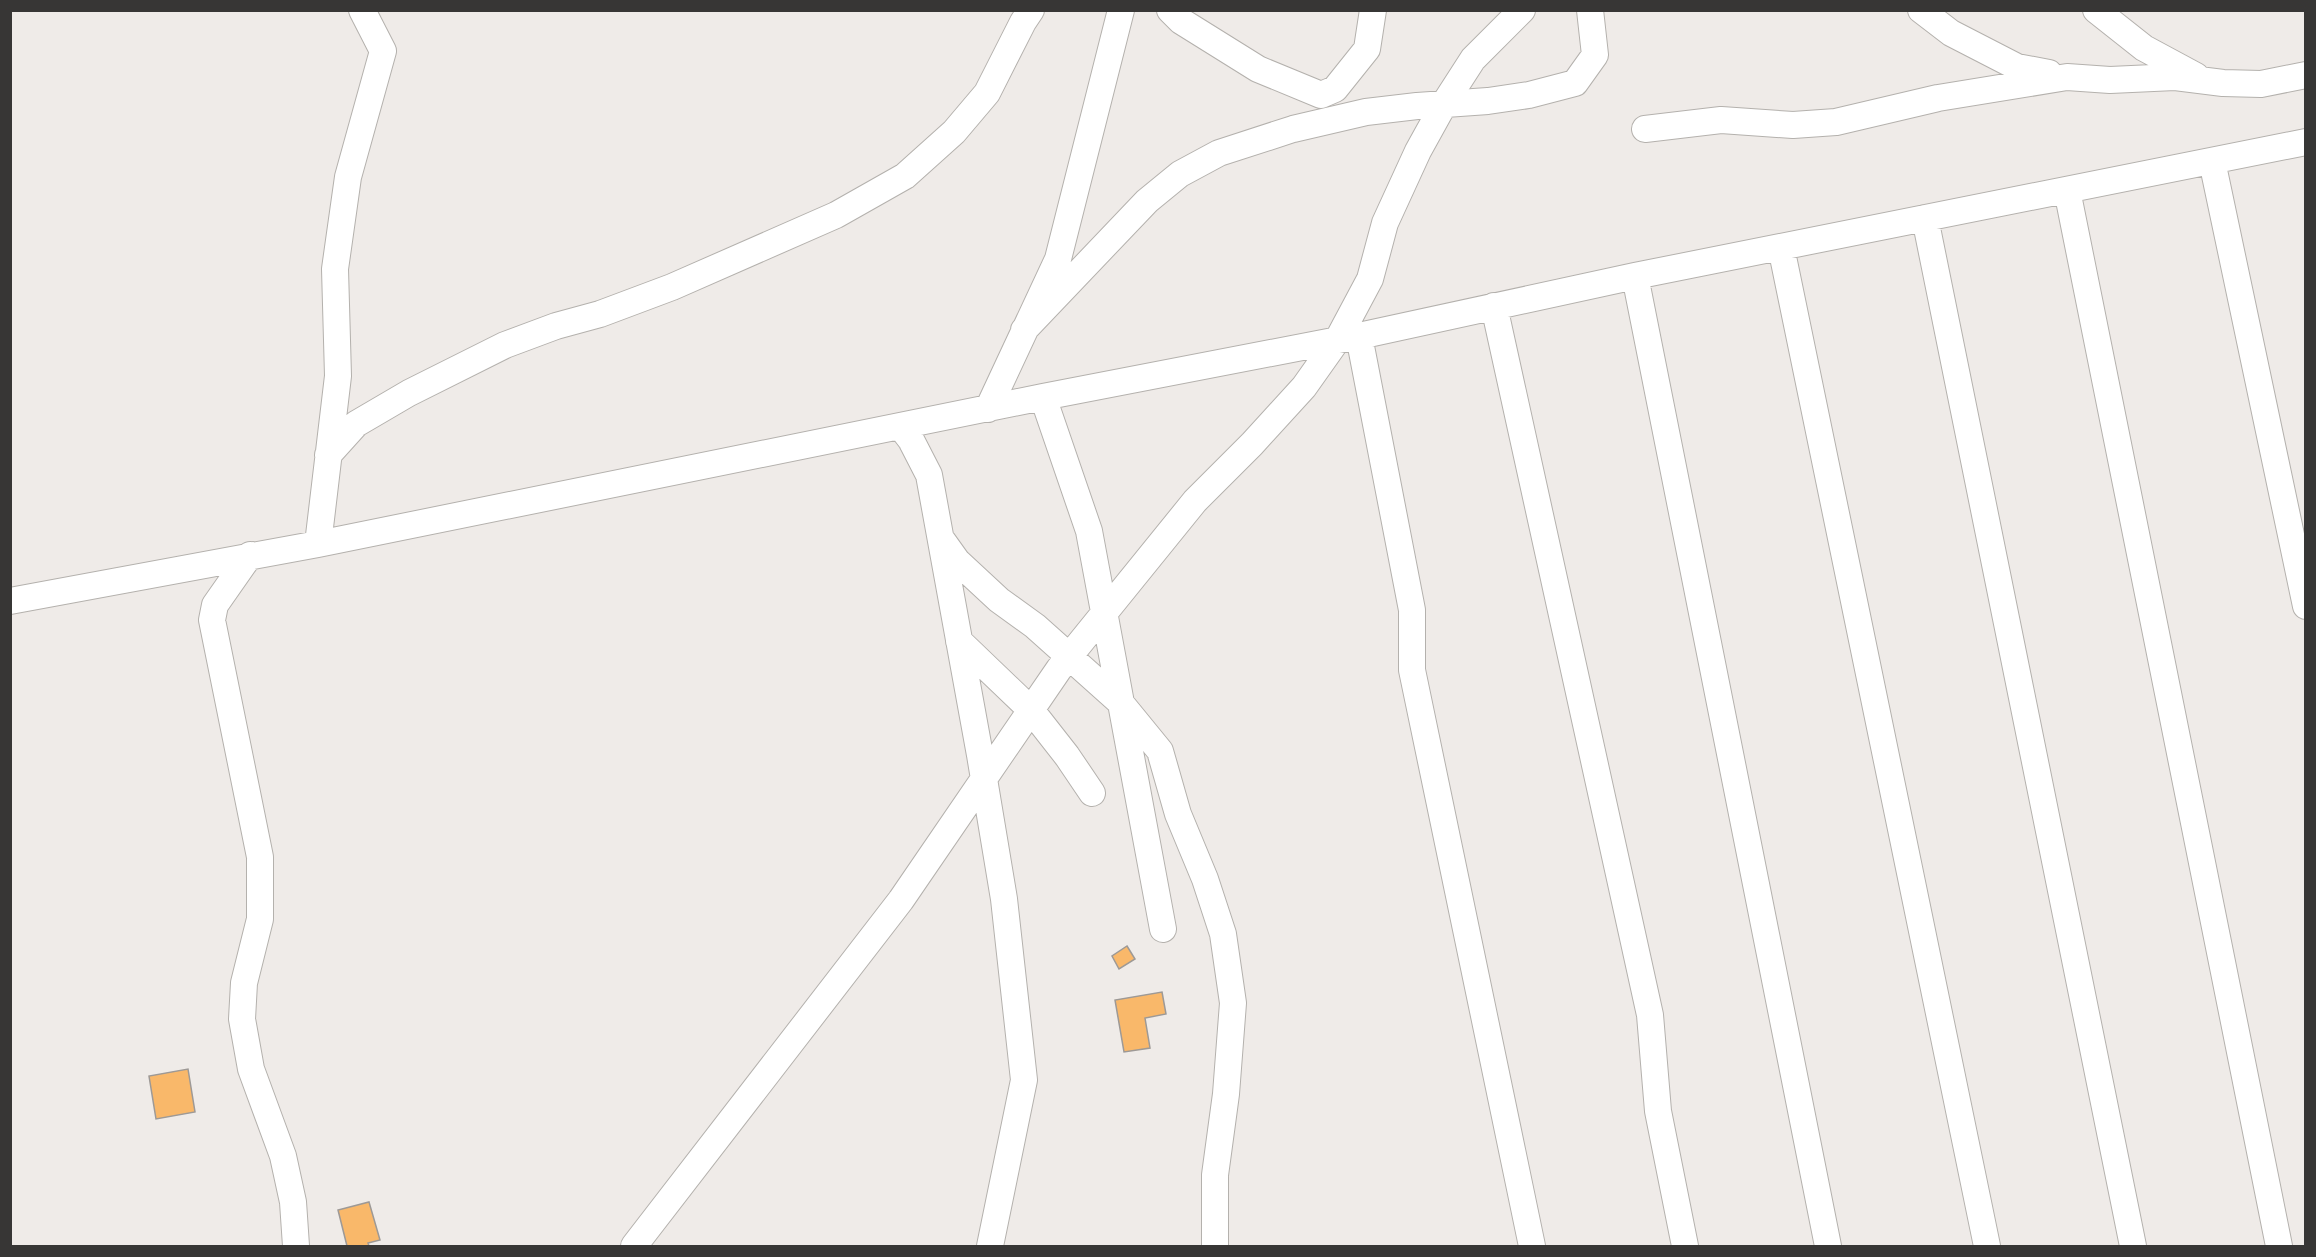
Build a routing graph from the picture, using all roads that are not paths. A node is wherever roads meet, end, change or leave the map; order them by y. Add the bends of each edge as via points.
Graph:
1 (362, 10) edge
2 (1031, 10) edge
3 (1121, 10) edge
4 (1170, 10) edge
5 (1373, 10) edge
6 (1522, 10) edge
7 (1590, 10) edge
8 (1921, 10) edge
9 (2096, 10) edge
10 (2306, 75) edge
11 (2067, 77) junction
12 (2204, 81) junction
13 (1444, 104) junction
14 (1645, 129) dead end
15 (2306, 142) edge
16 (2212, 160) junction
17 (2067, 190) junction
18 (1925, 219) junction
19 (1781, 247) junction
20 (1635, 276) junction
21 (1494, 306) junction
22 (1024, 330) junction
23 (1348, 338) junction
24 (1043, 397) junction
25 (988, 409) junction
26 (901, 427) junction
27 (328, 455) junction
28 (940, 538) junction
29 (318, 544) junction
30 (250, 555) junction
31 (10, 601) edge
32 (2306, 606) edge
33 (1104, 614) junction
34 (959, 641) junction
35 (1070, 656) junction
36 (1120, 702) junction
37 (1031, 710) junction
38 (983, 780) junction
39 (1092, 793) dead end
40 (1163, 929) dead end
41 (296, 1246) edge
42 (634, 1246) edge
43 (990, 1246) edge
44 (1215, 1246) edge
45 (1532, 1246) edge
46 (1685, 1246) edge
47 (1828, 1246) edge
48 (1987, 1246) edge
49 (2133, 1246) edge
50 (2279, 1246) edge

1 - 27 street via 383,51 348,177 335,269 338,376
2 - 27 street via 987,93 954,132 905,176 836,215 672,287 505,345 356,424
3 - 22 street via 1058,259
4 - 5 street via 1181,21 1258,69 1321,95 1335,89 1366,49
6 - 13 street via 1473,59
7 - 13 street via 1595,55 1575,83 1529,95
8 - 11 street via 1951,33 2017,67
9 - 12 street via 2144,48
10 - 12 street via 2261,84
11 - 12 street via 2110,81 2175,77
11 - 14 street via 1938,98 1836,122 1721,120
13 - 22 street via 1366,112 1293,129 1219,153 1180,174 1147,201
13 - 23 street via 1385,223
15 - 16 street
16 - 17 street
16 - 32 street
17 - 18 street
17 - 50 street
18 - 19 street
18 - 49 street
19 - 20 street
19 - 48 street
20 - 21 street
20 - 47 street
21 - 23 street
21 - 46 street via 1650,1014 1658,1111
22 - 25 street
23 - 24 street
23 - 33 street via 1195,501
23 - 45 street via 1412,610 1412,670
24 - 25 street
24 - 33 street via 1089,531
25 - 26 street
26 - 28 street via 929,475
26 - 29 street
27 - 29 street
28 - 34 street
28 - 35 street via 957,561 999,600
29 - 30 street
30 - 31 street
30 - 41 street via 215,605 212,620 260,857 260,919 244,983 242,1019 251,1069 283,1156 293,1202
33 - 35 street
33 - 36 street
34 - 37 street
34 - 38 street
35 - 36 street
35 - 37 street
36 - 40 street
36 - 44 street via 1161,751 1178,814 1223,934 1233,1003 1215,1174
37 - 38 street
37 - 39 street
38 - 42 street via 901,900
38 - 43 street via 1004,899 1024,1080

